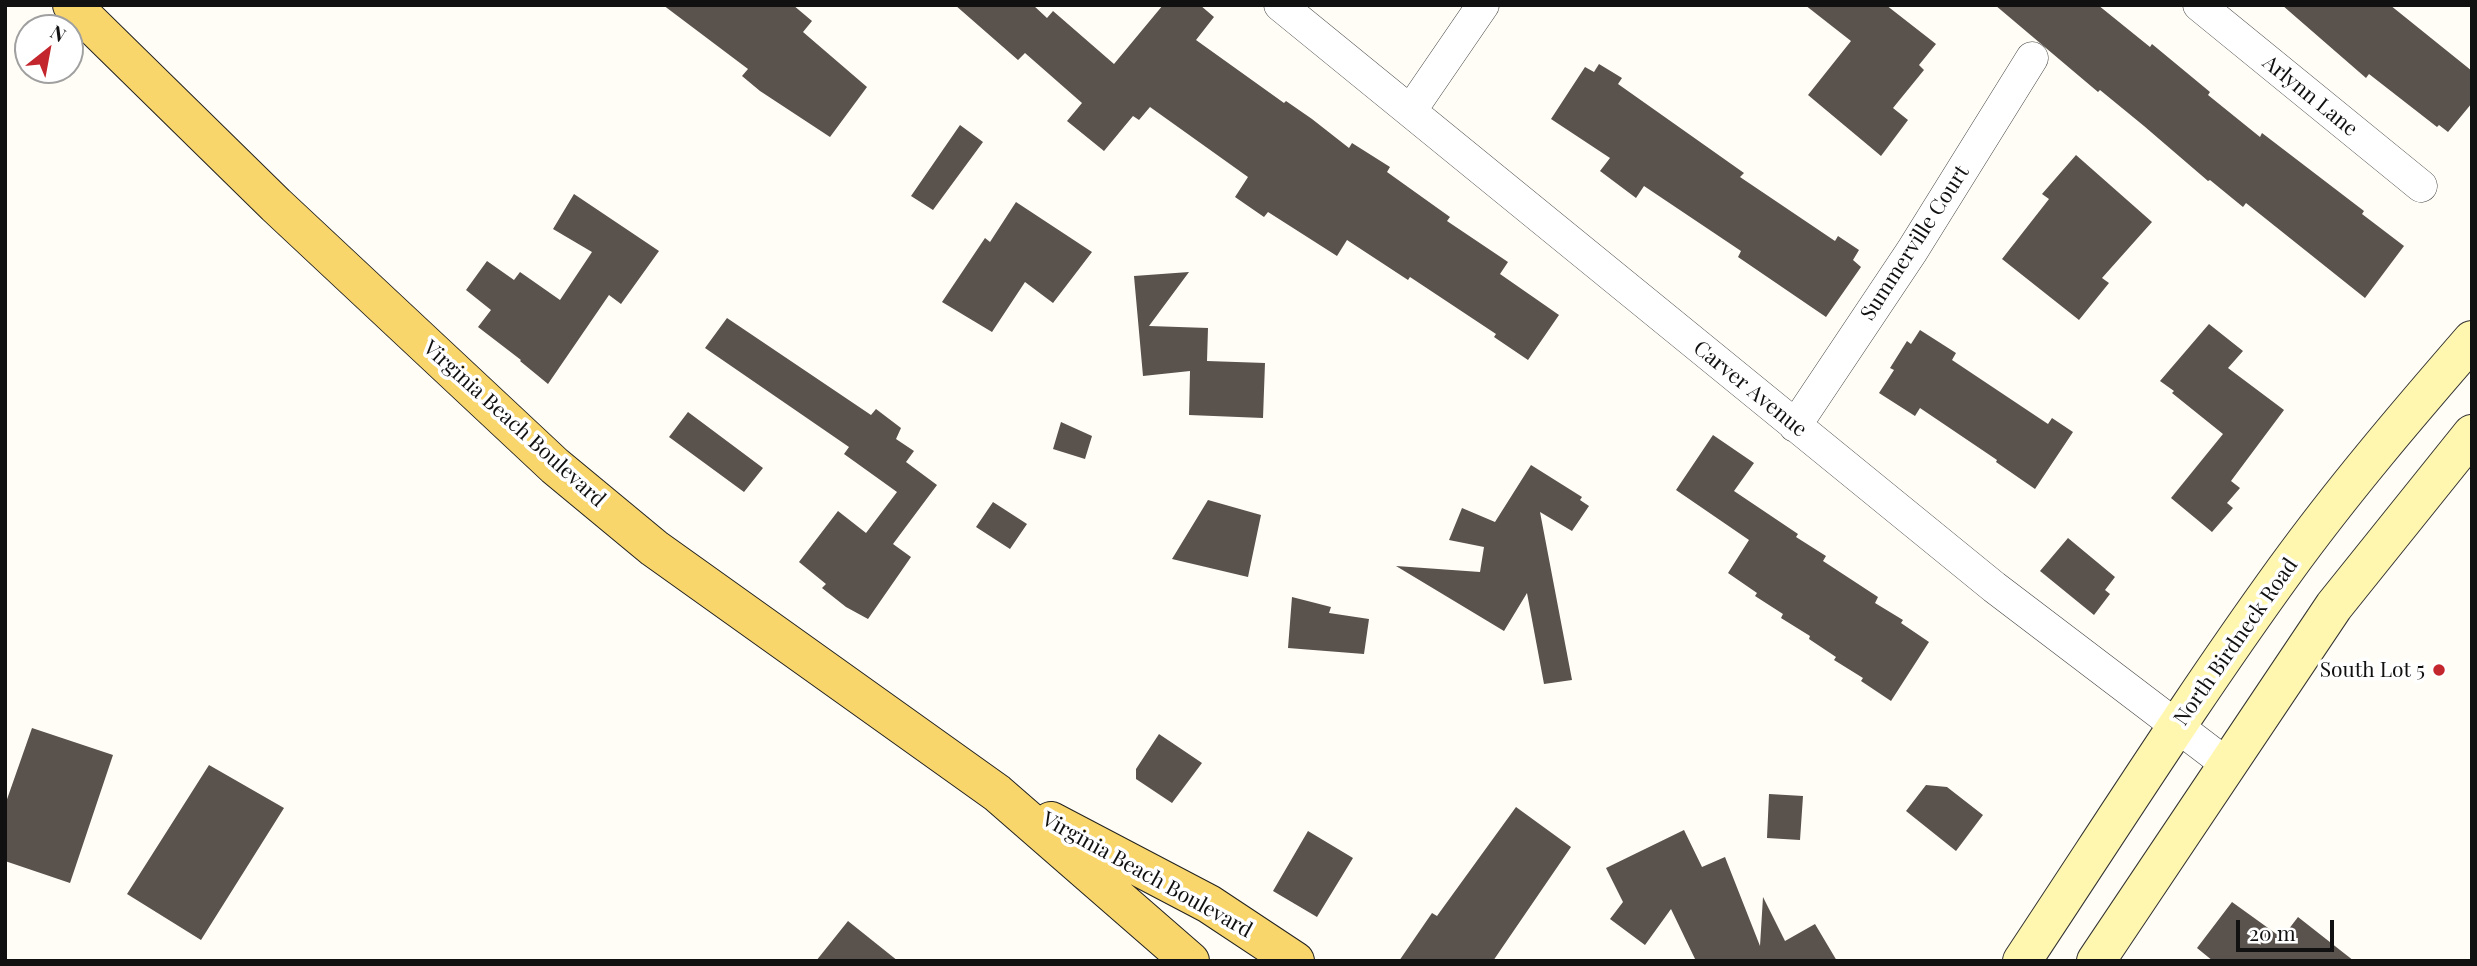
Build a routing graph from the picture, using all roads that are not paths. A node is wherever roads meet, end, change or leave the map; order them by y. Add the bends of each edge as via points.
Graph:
1 (72, 5) edge
2 (1280, 5) edge
3 (1483, 5) edge
4 (2199, 5) edge
5 (2032, 58) dead end
6 (1410, 110) junction
7 (2421, 186) dead end
8 (2472, 340) edge
9 (1795, 426) junction
10 (2472, 434) edge
11 (2177, 726) junction
12 (2228, 765) junction
13 (997, 793) junction
14 (1190, 961) edge
15 (1295, 961) edge
16 (2022, 961) edge
17 (2096, 961) edge

1 - 13 main road, Virginia Beach Boulevard via 276,205 555,466 654,548
2 - 6 street, Carver Avenue
3 - 6 street
4 - 7 street, Arlynn Lane
5 - 9 street, Summerville Court via 1912,251
6 - 9 street, Carver Avenue
8 - 11 main road, North Birdneck Road via 2371,457
9 - 11 street, Carver Avenue via 1994,587
10 - 12 main road via 2334,606
11 - 12 street, Carver Avenue
11 - 16 main road, North Birdneck Road
12 - 17 main road
13 - 14 main road, Virginia Beach Boulevard
13 - 15 main road, Virginia Beach Boulevard via 1209,904

